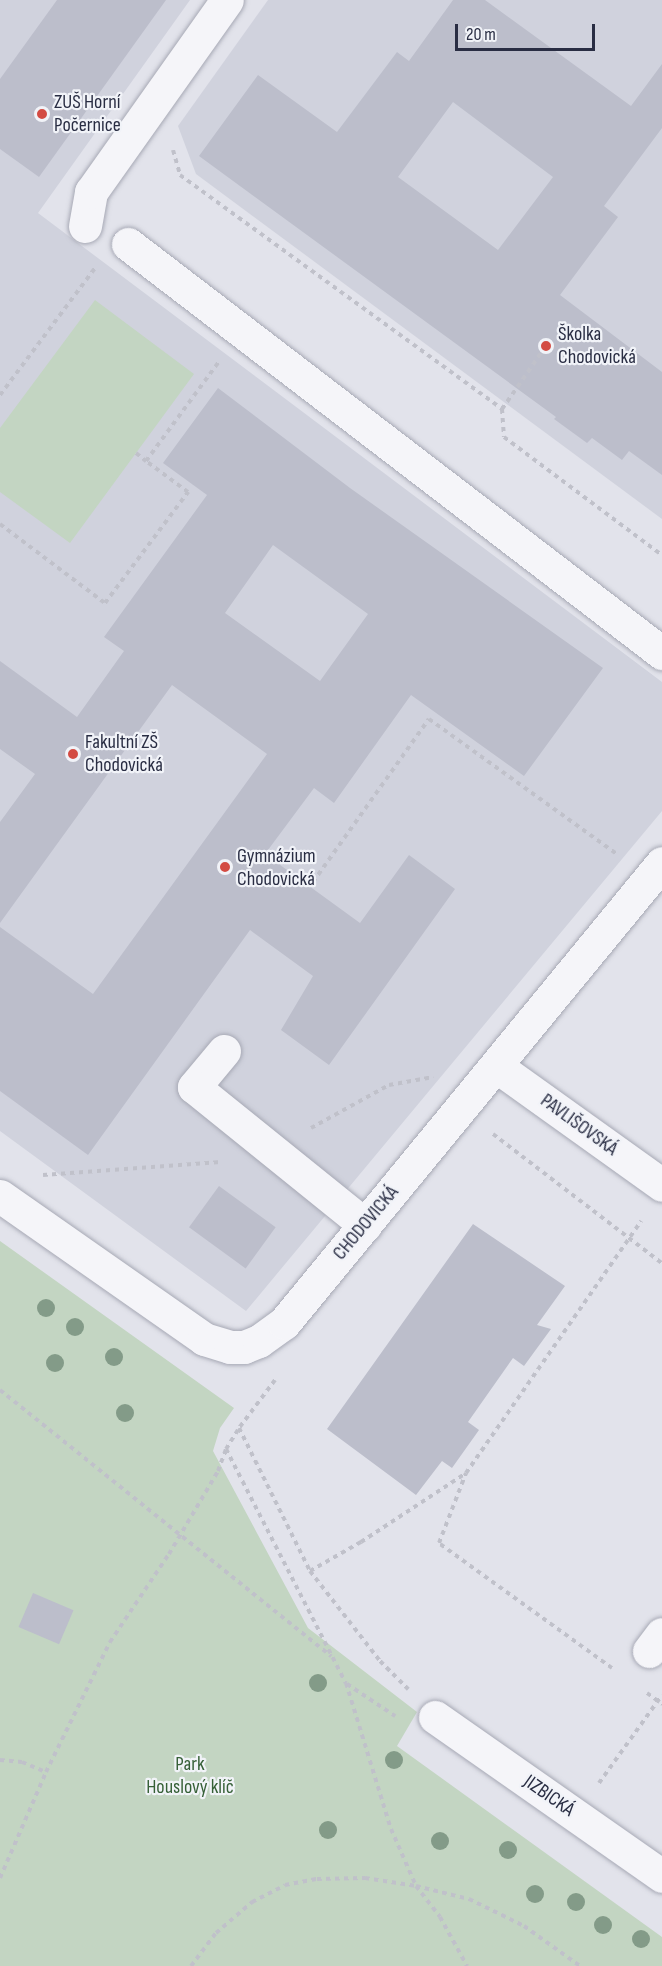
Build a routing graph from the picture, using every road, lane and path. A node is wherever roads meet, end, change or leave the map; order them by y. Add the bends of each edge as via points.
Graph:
1 (227, 0) edge
2 (144, 117) junction
3 (86, 226) joint
4 (128, 244) dead end
5 (242, 331) junction
6 (542, 353) dead end
7 (0, 395) edge
8 (502, 409) junction
9 (136, 453) dead end
10 (146, 460) junction
11 (0, 524) edge
12 (662, 555) edge
13 (662, 654) edge
14 (656, 870) edge
15 (313, 882) dead end
16 (224, 1051) dead end
17 (496, 1066) junction
18 (492, 1133) dead end
19 (662, 1185) edge
20 (0, 1196) edge
21 (643, 1219) dead end
22 (365, 1225) junction
23 (630, 1238) junction
24 (662, 1263) edge
25 (282, 1372) dead end
26 (0, 1390) edge
27 (239, 1428) junction
28 (226, 1449) junction
29 (466, 1473) junction
30 (180, 1535) junction
31 (310, 1571) junction
32 (333, 1657) junction
33 (380, 1661) dead end
34 (620, 1673) dead end
35 (346, 1683) junction
36 (639, 1687) dead end
37 (662, 1695) edge
38 (660, 1702) edge
39 (435, 1717) dead end
40 (404, 1722) dead end
41 (0, 1760) edge
42 (46, 1772) junction
43 (597, 1786) dead end
44 (662, 1876) edge
45 (0, 1878) edge
46 (416, 1886) junction
47 (191, 1966) edge
48 (467, 1966) edge
49 (580, 1966) edge

1 - 2 street
2 - 3 street via 91,192
2 - 8 path via 169,136 180,175
3 - 7 path via 111,246
4 - 5 street
5 - 10 path
5 - 13 street
6 - 8 path
8 - 12 path via 504,437
9 - 10 path
10 - 11 path via 188,492 105,603
14 - 15 path via 429,719
14 - 17 street, CHODOVICKÁ
16 - 22 street via 194,1087
17 - 19 street, PAVLIŠOVSKÁ
17 - 22 street, CHODOVICKÁ
18 - 23 path
20 - 22 street, CHODOVICKÁ via 204,1339 230,1347 259,1341 284,1323
21 - 23 path
23 - 24 path
23 - 29 path
25 - 27 path
26 - 30 path
27 - 28 path
27 - 31 path
28 - 30 path via 218,1471
28 - 32 path
29 - 31 path
29 - 34 path via 439,1543
30 - 32 path
30 - 42 path via 110,1642
31 - 33 path
32 - 35 path
35 - 40 path
35 - 46 path via 392,1828
36 - 38 path
37 - 38 path
38 - 43 path
39 - 44 street, JIZBICKÁ
41 - 42 path via 22,1762
42 - 45 path
46 - 47 path via 364,1878 317,1879 285,1885 252,1902 216,1933
46 - 48 path via 440,1917
46 - 49 path via 469,1899 524,1926

